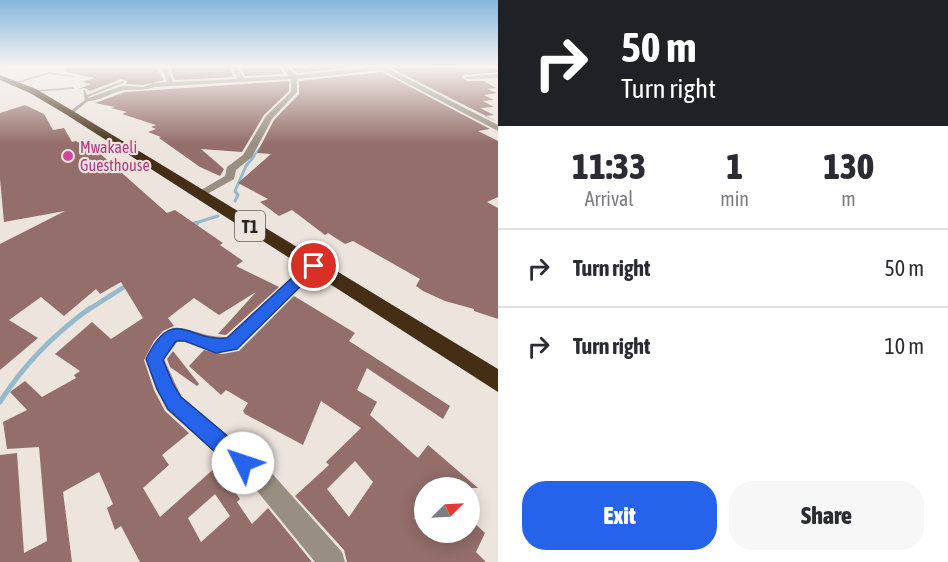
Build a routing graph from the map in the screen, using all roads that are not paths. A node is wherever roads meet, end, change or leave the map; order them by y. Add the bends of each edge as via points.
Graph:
1 (35, 92) edge
2 (94, 92) edge
3 (100, 92) edge
4 (294, 92) edge
5 (429, 92) edge
6 (86, 95) junction
7 (70, 113) junction
8 (498, 129) edge
9 (200, 195) junction
10 (314, 266) junction
11 (498, 381) edge
12 (332, 562) edge

1 - 7 highway, T1
2 - 6 lane
3 - 6 street
4 - 9 street via 269,118 247,157 231,169 230,177
5 - 8 street
6 - 7 lane
7 - 9 highway, T1
9 - 10 highway, T1
10 - 11 highway, T1
10 - 12 street via 231,344 216,346 175,335 155,359 174,403 261,478

